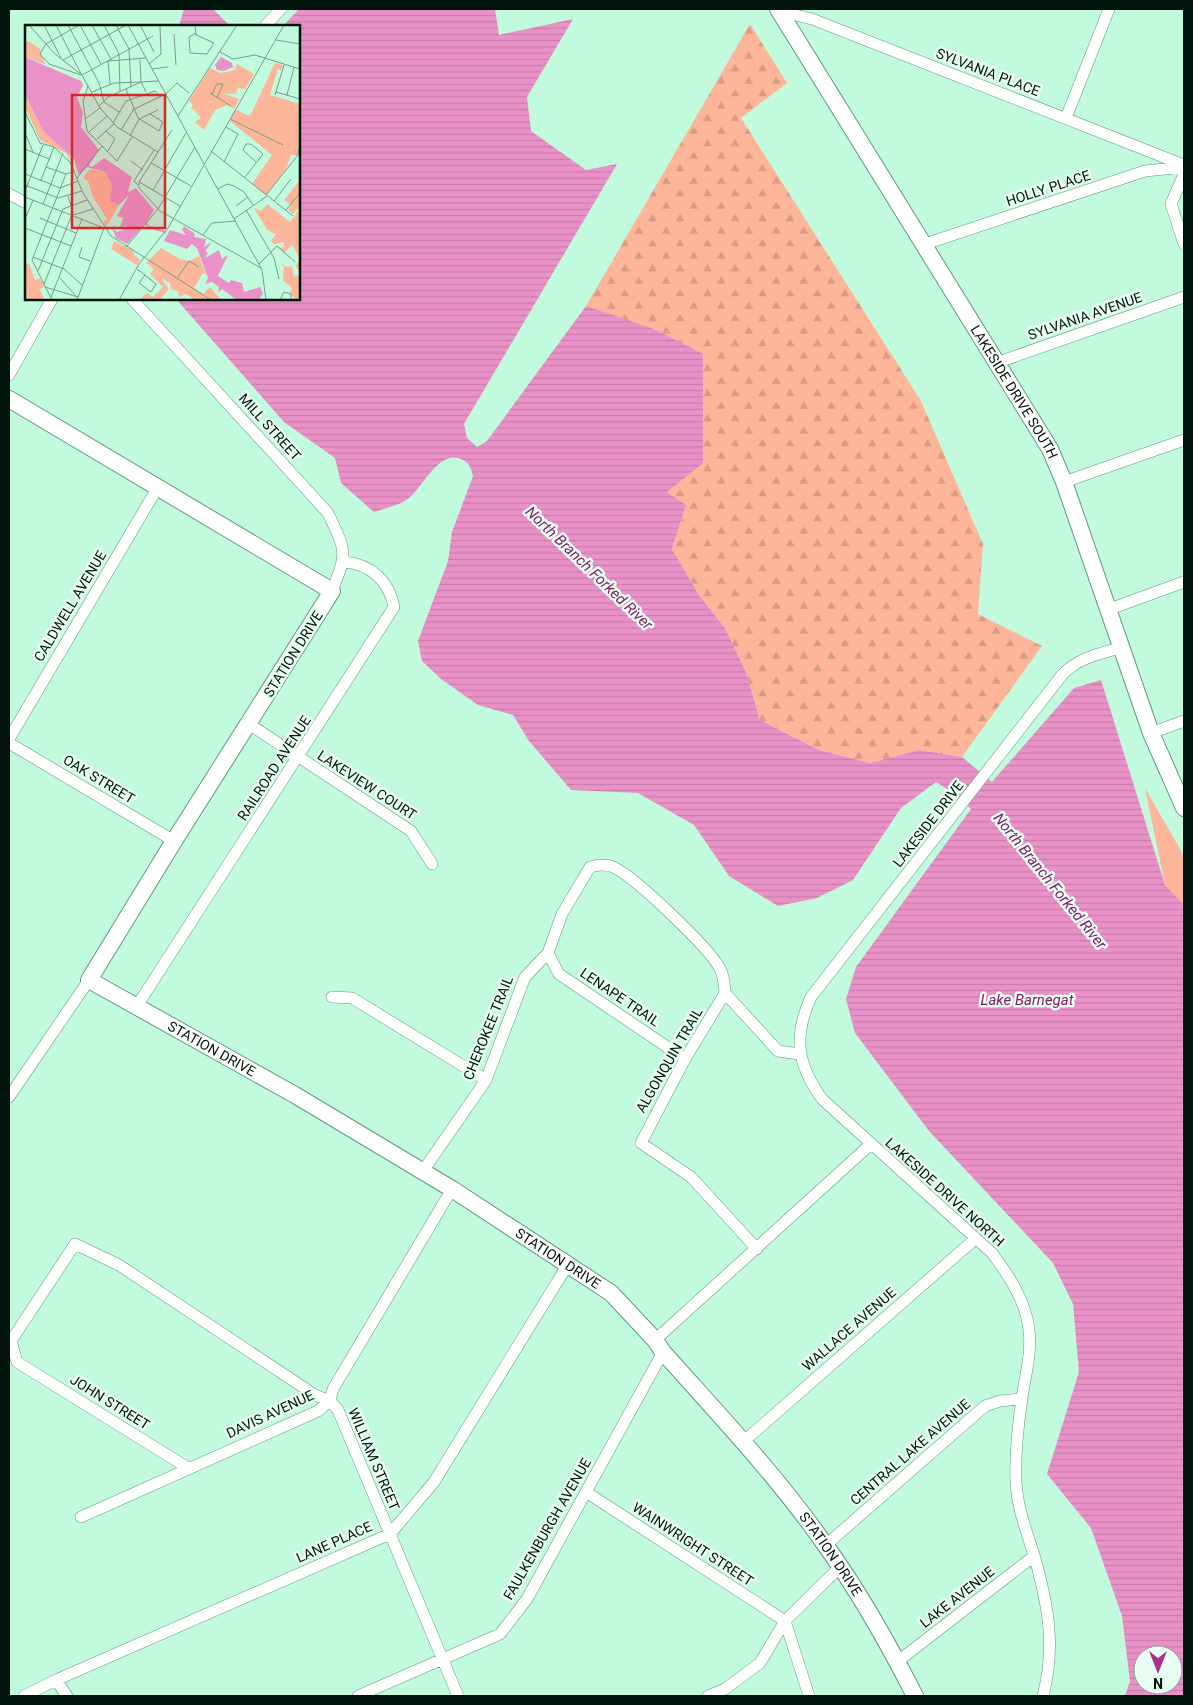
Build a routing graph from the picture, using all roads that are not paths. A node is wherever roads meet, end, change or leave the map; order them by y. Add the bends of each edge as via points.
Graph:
1 (281, 9) edge
2 (779, 9) edge
3 (1109, 9) edge
4 (267, 25) edge
5 (1066, 118) junction
6 (1184, 166) edge
7 (1184, 174) edge
8 (9, 194) edge
9 (25, 202) edge
10 (1184, 244) edge
11 (922, 245) junction
12 (1184, 297) edge
13 (51, 300) edge
14 (133, 300) edge
15 (996, 363) junction
16 (9, 375) edge
17 (9, 400) edge
18 (1184, 440) edge
19 (1064, 482) junction
20 (158, 487) junction
21 (344, 562) junction
22 (1184, 582) edge
23 (332, 591) junction
24 (1107, 610) junction
25 (1120, 648) junction
26 (1184, 721) edge
27 (249, 724) junction
28 (1150, 733) junction
29 (9, 739) edge
30 (9, 743) edge
31 (298, 758) junction
32 (1184, 808) edge
33 (174, 841) junction
34 (432, 864) dead end
35 (548, 953) junction
36 (89, 980) junction
37 (724, 993) junction
38 (332, 998) dead end
39 (137, 1006) junction
40 (799, 1054) junction
41 (685, 1059) junction
42 (486, 1080) junction
43 (9, 1098) edge
44 (871, 1144) junction
45 (423, 1171) junction
46 (452, 1189) junction
47 (975, 1239) junction
48 (757, 1249) junction
49 (567, 1266) junction
50 (659, 1346) junction
51 (18, 1362) joint
52 (1022, 1399) junction
53 (330, 1401) junction
54 (743, 1442) junction
55 (188, 1468) junction
56 (586, 1492) junction
57 (81, 1517) dead end
58 (390, 1534) junction
59 (826, 1545) junction
60 (1034, 1556) junction
61 (840, 1567) junction
62 (784, 1621) junction
63 (443, 1661) junction
64 (897, 1662) junction
65 (56, 1680) junction
66 (24, 1696) edge
67 (67, 1696) edge
68 (358, 1696) edge
69 (458, 1696) edge
70 (708, 1696) edge
71 (809, 1696) edge
72 (915, 1696) edge
73 (1043, 1696) edge

1 - 4 street
2 - 5 street, SYLVANIA PLACE
2 - 11 street, LAKESIDE DRIVE SOUTH
3 - 5 street
5 - 6 street, SYLVANIA PLACE
6 - 11 street, HOLLY PLACE via 1145,171
7 - 10 street via 1171,204
8 - 9 street
11 - 15 street, LAKESIDE DRIVE SOUTH
12 - 15 street, SYLVANIA AVENUE
13 - 16 street
14 - 21 street, MILL STREET via 328,514 343,545
15 - 19 street, LAKESIDE DRIVE SOUTH via 1050,449
17 - 20 street
18 - 19 street
19 - 24 street, LAKESIDE DRIVE SOUTH
20 - 23 street
20 - 29 street, CALDWELL AVENUE
21 - 23 street
21 - 31 street, RAILROAD AVENUE via 359,563 381,579 392,595 394,607
22 - 24 street
23 - 27 street, STATION DRIVE
24 - 25 street, LAKESIDE DRIVE SOUTH
25 - 28 street, LAKESIDE DRIVE SOUTH
25 - 40 street, LAKESIDE DRIVE via 1072,664 811,997 803,1015
26 - 28 street
27 - 31 street, LAKEVIEW COURT
27 - 33 street, STATION DRIVE
28 - 32 street, LAKESIDE DRIVE SOUTH
30 - 33 street, OAK STREET
31 - 34 street, LAKEVIEW COURT via 411,831
31 - 39 street, RAILROAD AVENUE
33 - 36 street, STATION DRIVE
35 - 37 street, CHEROKEE TRAIL via 562,914 590,867 611,866 626,874 677,920 719,965 724,978
35 - 41 street, LENAPE TRAIL via 558,974
35 - 42 street, CHEROKEE TRAIL via 525,977
36 - 39 street, STATION DRIVE
36 - 43 street
37 - 40 street via 778,1051
37 - 41 street, ALGONQUIN TRAIL
38 - 42 street via 352,998
39 - 45 street, STATION DRIVE
40 - 44 street, LAKESIDE DRIVE NORTH via 807,1078 822,1099
41 - 48 street, ALGONQUIN TRAIL via 641,1143 691,1177
42 - 45 street, CHEROKEE TRAIL
44 - 47 street, LAKESIDE DRIVE NORTH
44 - 48 street, FAULKENBURGH AVENUE
45 - 46 street, STATION DRIVE
46 - 49 street, STATION DRIVE
46 - 53 street, DAVIS AVENUE via 333,1389
47 - 52 street, LAKESIDE DRIVE NORTH via 992,1253 1022,1302 1030,1349
47 - 54 street, WALLACE AVENUE
48 - 50 street, FAULKENBURGH AVENUE
49 - 50 street, STATION DRIVE via 611,1293
49 - 58 street, LANE PLACE via 434,1482
50 - 54 street, STATION DRIVE
50 - 56 street, FAULKENBURGH AVENUE
51 - 53 street, WILLIAM STREET via 11,1341 75,1244 119,1265 315,1396
51 - 55 street, JOHN STREET
52 - 59 street, CENTRAL LAKE AVENUE via 986,1406
52 - 60 street, LAKESIDE DRIVE NORTH via 1016,1480 1018,1504
53 - 55 street, DAVIS AVENUE via 318,1410
53 - 58 street, WILLIAM STREET via 338,1410
54 - 59 street, STATION DRIVE
55 - 57 street, DAVIS AVENUE
56 - 62 street, WAINWRIGHT STREET
56 - 63 street, FAULKENBURGH AVENUE via 527,1599 500,1634
58 - 63 street, WILLIAM STREET
58 - 65 street, LANE PLACE
59 - 61 street, STATION DRIVE
60 - 64 street, LAKE AVENUE
60 - 73 street, LAKESIDE DRIVE NORTH via 1051,1632
61 - 62 street
61 - 64 street, STATION DRIVE
62 - 70 street via 760,1663 725,1689
62 - 71 street
63 - 68 street, FAULKENBURGH AVENUE
63 - 69 street, WILLIAM STREET
64 - 72 street, STATION DRIVE
65 - 66 street, LANE PLACE
65 - 67 street

